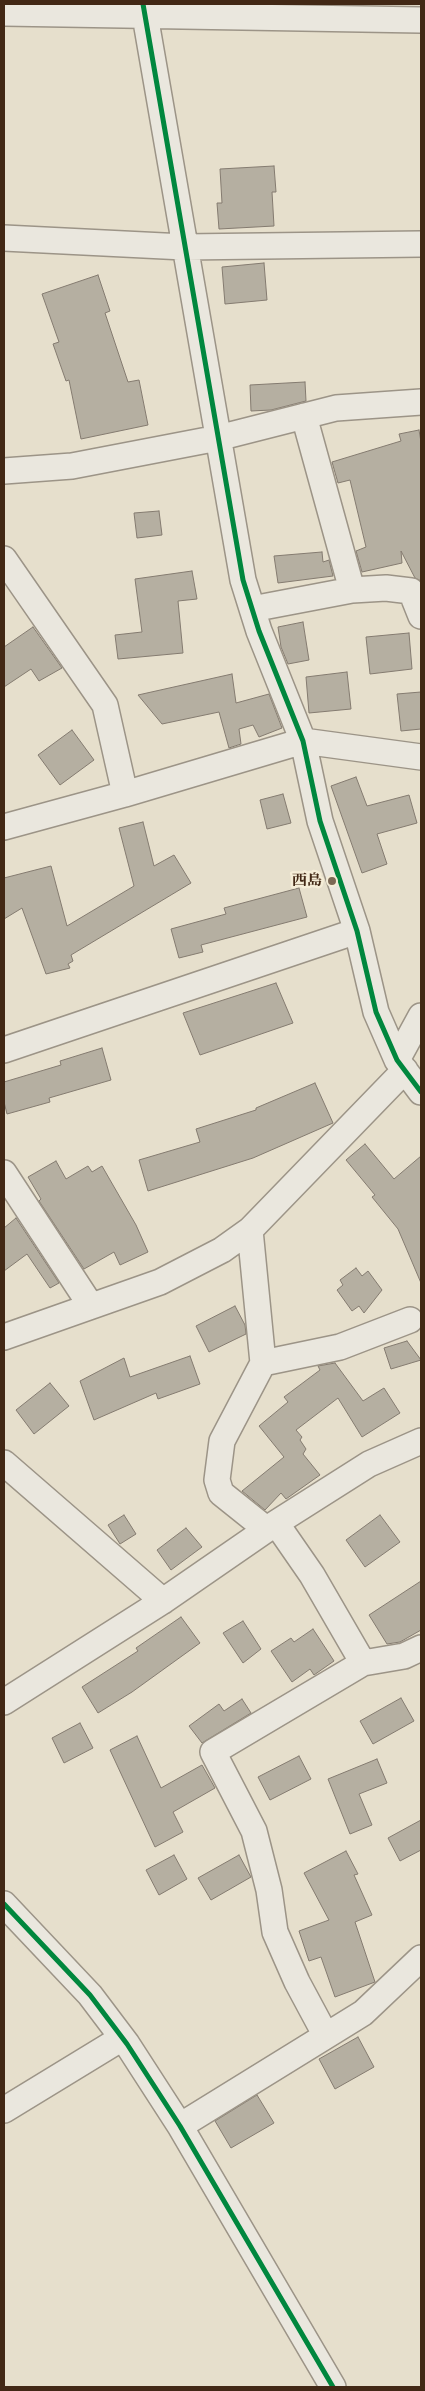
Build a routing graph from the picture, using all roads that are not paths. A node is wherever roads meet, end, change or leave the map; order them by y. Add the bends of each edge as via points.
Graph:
1 (144, 10) edge
2 (4, 13) edge
3 (421, 20) edge
4 (4, 238) edge
5 (421, 244) edge
6 (184, 247) junction
7 (421, 402) edge
8 (304, 416) junction
9 (218, 438) junction
10 (4, 471) edge
11 (4, 559) edge
12 (352, 590) junction
13 (252, 609) junction
14 (421, 616) edge
15 (303, 742) junction
16 (421, 757) edge
17 (125, 794) junction
18 (4, 827) edge
19 (357, 931) junction
20 (421, 1016) edge
21 (4, 1050) edge
22 (401, 1065) junction
23 (421, 1092) edge
24 (4, 1173) edge
25 (250, 1230) junction
26 (91, 1306) junction
27 (410, 1320) dead end
28 (4, 1337) edge
29 (263, 1363) junction
30 (421, 1441) edge
31 (4, 1463) edge
32 (271, 1526) junction
33 (163, 1601) junction
34 (421, 1648) edge
35 (363, 1663) junction
36 (4, 1702) edge
37 (4, 1904) edge
38 (421, 1958) edge
39 (326, 2036) junction
40 (122, 2038) junction
41 (4, 2110) edge
42 (180, 2126) junction
43 (332, 2387) edge

1 - 2 street
1 - 3 street
1 - 6 street
4 - 6 street
5 - 6 street
6 - 9 street
7 - 8 street via 336,408
8 - 9 street
8 - 12 street
9 - 10 street via 72,466
9 - 13 street via 243,580
11 - 17 street via 105,705
12 - 13 street
12 - 14 street via 411,590
13 - 15 street
15 - 16 street
15 - 17 street
15 - 19 street via 320,821
17 - 18 street
19 - 21 street
19 - 22 street via 376,1012
20 - 22 street
22 - 23 street
22 - 25 street
24 - 26 street
25 - 26 street via 222,1250 160,1282
25 - 29 street
26 - 28 street
27 - 29 street via 340,1347
29 - 32 street via 222,1441 217,1480 221,1492
30 - 32 street via 369,1464
31 - 33 street
32 - 33 street
32 - 35 street via 312,1575
33 - 36 street
34 - 35 street via 404,1656
35 - 39 street via 212,1752 254,1831 269,1890 275,1932 296,1982
37 - 40 street via 90,1995
38 - 39 street via 363,2013
39 - 42 street
40 - 41 street
40 - 42 street
42 - 43 street

